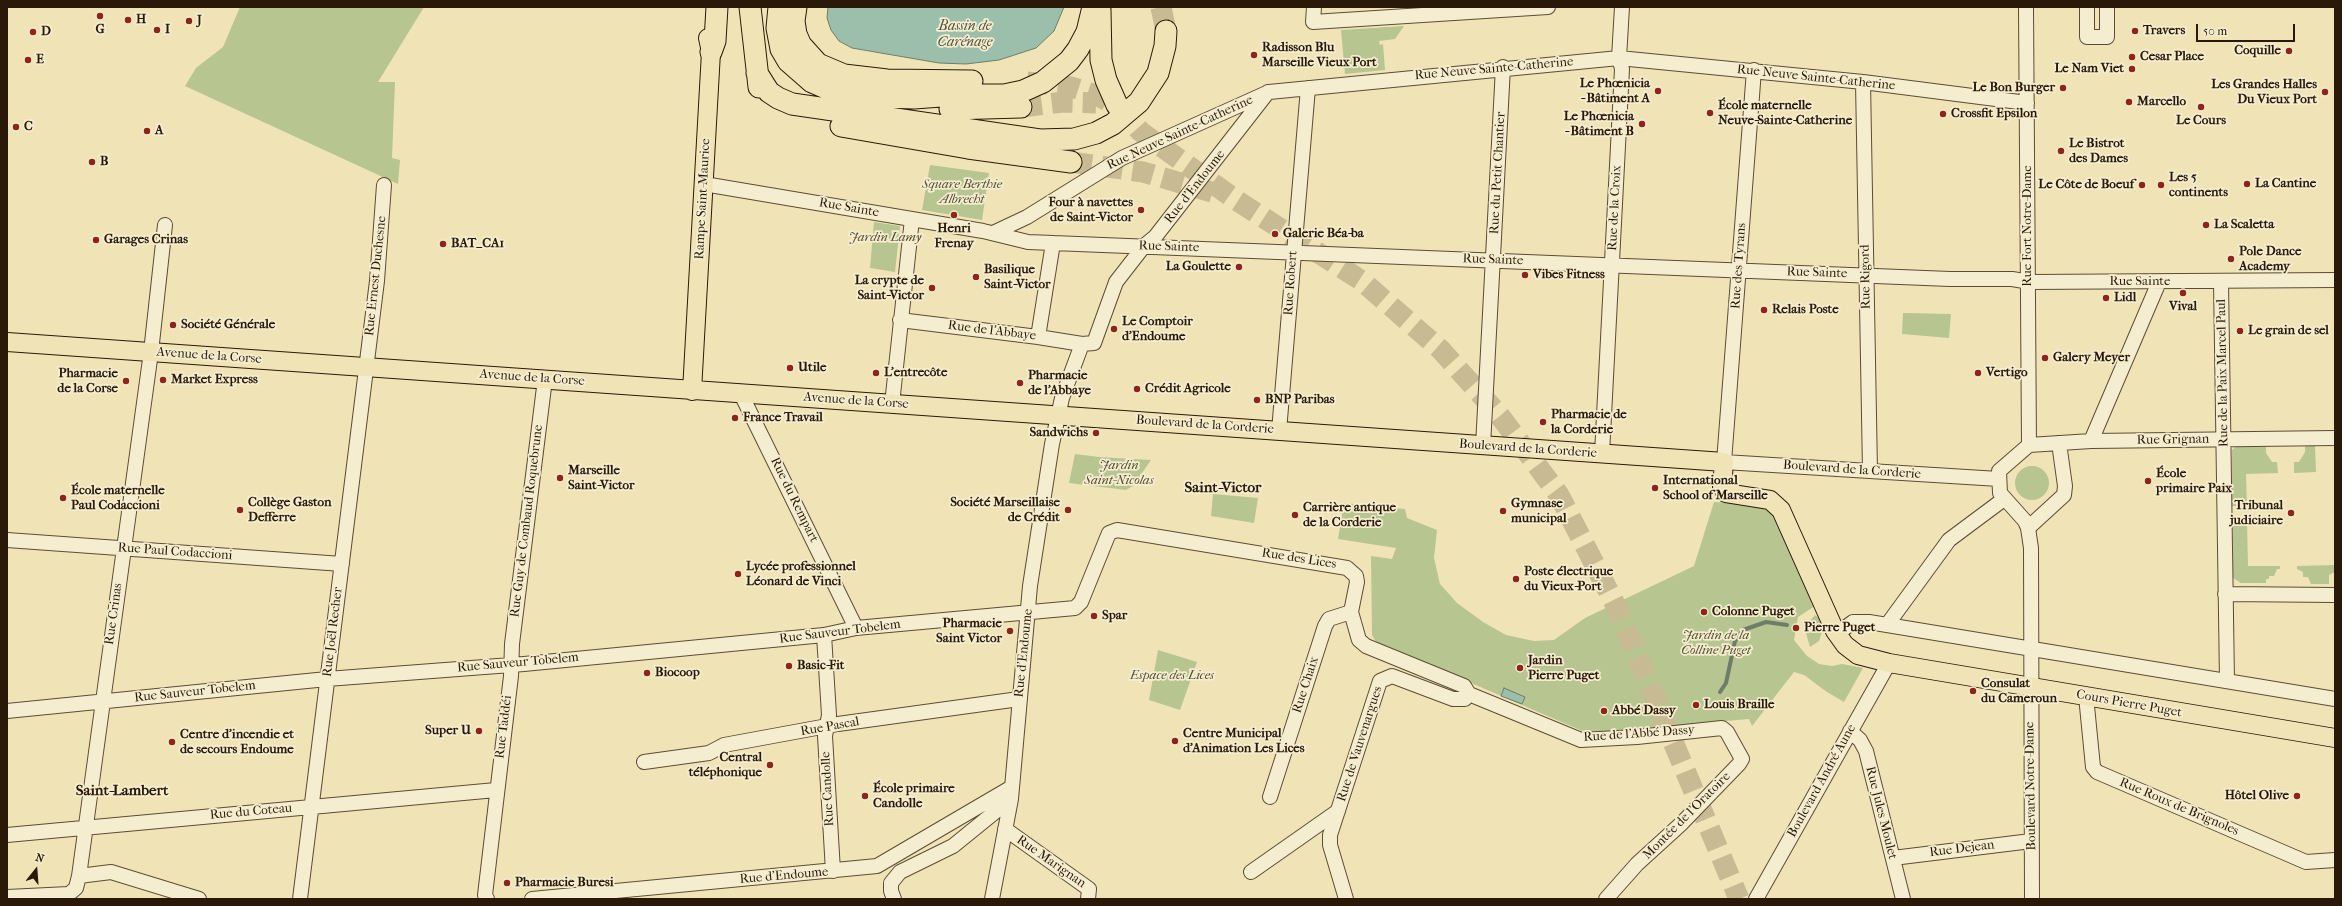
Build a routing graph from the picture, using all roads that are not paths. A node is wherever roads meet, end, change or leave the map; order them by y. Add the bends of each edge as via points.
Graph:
1 (710, 7) edge
2 (717, 7) edge
3 (750, 7) edge
4 (760, 7) edge
5 (779, 7) edge
6 (796, 7) edge
7 (1093, 7) edge
8 (1099, 7) edge
9 (1112, 7) edge
10 (1314, 7) edge
11 (1548, 7) edge
12 (1622, 7) edge
13 (2026, 7) edge
14 (2087, 7) edge
15 (2107, 7) edge
16 (1166, 31) tunnel mouth
17 (755, 40) junction
18 (800, 44) junction
19 (710, 52) junction
20 (1619, 58) junction
21 (788, 61) junction
22 (1503, 67) junction
23 (1754, 70) junction
24 (757, 73) junction
25 (1018, 82) tunnel mouth
26 (1863, 82) junction
27 (1308, 88) junction
28 (1269, 92) junction
29 (955, 95) junction
30 (2027, 103) junction
31 (1021, 107) tunnel mouth
32 (1071, 162) tunnel mouth
33 (704, 184) junction
34 (384, 185) dead end
35 (912, 219) junction
36 (165, 225) dead end
37 (993, 233) junction
38 (1053, 243) junction
39 (1144, 246) junction
40 (1293, 252) junction
41 (1493, 260) junction
42 (1611, 265) junction
43 (1738, 270) junction
44 (1866, 276) junction
45 (2028, 280) junction
46 (2335, 280) edge
47 (2221, 281) junction
48 (2159, 282) junction
49 (900, 320) junction
50 (1038, 337) junction
51 (7, 342) edge
52 (1082, 344) junction
53 (151, 352) junction
54 (367, 366) junction
55 (545, 379) junction
56 (692, 391) junction
57 (741, 394) junction
58 (892, 404) junction
59 (1058, 415) junction
60 (1279, 431) junction
61 (2335, 438) edge
62 (2224, 439) junction
63 (2091, 441) junction
64 (2059, 443) junction
65 (2029, 445) junction
66 (1483, 446) junction
67 (1602, 454) junction
68 (1724, 462) junction
69 (1870, 471) junction
70 (1999, 479) junction
71 (2004, 499) junction
72 (2028, 528) junction
73 (1122, 530) joint
74 (7, 540) edge
75 (123, 548) junction
76 (342, 564) junction
77 (2225, 594) junction
78 (2335, 595) edge
79 (1350, 612) junction
80 (1028, 613) junction
81 (1887, 625) junction
82 (856, 628) junction
83 (1837, 634) junction
84 (824, 635) junction
85 (2031, 648) junction
86 (1889, 663) junction
87 (511, 664) junction
88 (327, 679) junction
89 (2227, 681) junction
90 (2031, 687) junction
91 (1469, 694) junction
92 (2086, 696) junction
93 (1019, 699) junction
94 (2335, 699) edge
95 (102, 701) junction
96 (7, 711) edge
97 (827, 727) junction
98 (1722, 728) joint
99 (1850, 732) junction
100 (2335, 738) edge
101 (644, 762) dead end
102 (496, 790) junction
103 (1012, 793) junction
104 (1270, 797) dead end
105 (312, 806) junction
106 (1338, 811) junction
107 (86, 827) junction
108 (1005, 829) junction
109 (7, 835) edge
110 (2031, 841) junction
111 (1893, 858) junction
112 (2335, 860) edge
113 (833, 871) junction
114 (1251, 872) dead end
115 (79, 876) junction
116 (7, 897) edge
117 (582, 897) edge
118 (199, 899) edge
119 (300, 899) edge
120 (486, 899) edge
121 (532, 899) edge
122 (894, 899) edge
123 (992, 899) edge
124 (1088, 899) edge
125 (1346, 899) edge
126 (1606, 899) edge
127 (1756, 899) edge
128 (1903, 899) edge
129 (2032, 899) edge

1 - 19 main road, Rampe Saint-Maurice
2 - 19 highway via 714,41
3 - 17 highway
4 - 17 highway
5 - 21 highway via 777,35
6 - 18 highway via 794,22
7 - 29 highway via 1087,32 1078,50 1069,61 1043,82 1023,91 1004,95
8 - 9 highway via 1101,60 1106,80 1121,101 1114,62
10 - 11 street via 1312,22
12 - 20 street, Rue de la Croix
13 - 30 street, Rue Fort Notre-Dame
14 - 15 street via 2088,37 2108,37
16 - 24 highway via 1158,73 1139,102 1114,124 1096,133 1074,139 1040,140 792,104 769,92
17 - 24 highway
18 - 25 highway via 818,64 844,75 915,81
18 - 29 highway via 811,66 833,80 875,89 930,91
19 - 33 main road, Rampe Saint-Maurice
20 - 22 street, Rue Neuve Sainte-Catherine
20 - 23 street, Rue Neuve Sainte-Catherine
20 - 42 street, Rue de la Croix via 1622,69
21 - 29 highway via 820,86 854,96 914,98
21 - 31 highway via 799,80 809,88 843,100 913,109 986,110
22 - 27 street, Rue Neuve Sainte-Catherine
22 - 41 street, Rue du Petit Chantier
23 - 26 street, Rue Neuve Sainte-Catherine
23 - 43 street, Rue des Tyrans
24 - 32 highway via 760,89 768,102 773,107 797,116 968,148
26 - 30 street, Rue Neuve Sainte-Catherine
26 - 44 street, Rue Rigord
27 - 28 street, Rue Neuve Sainte-Catherine
27 - 40 street, Rue Robert
28 - 37 street, Rue Neuve Sainte-Catherine via 1122,158 1027,217
28 - 39 street, Rue d'Endoume via 1155,237
30 - 45 street, Rue Fort Notre-Dame
33 - 35 street, Rue Sainte
33 - 56 main road, Rampe Saint-Maurice
34 - 54 street, Rue Ernest Duchesne via 377,281
35 - 37 street, Rue Sainte
35 - 49 street
36 - 53 street, Rue Crinas
37 - 38 street, Rue Sainte via 1028,242
38 - 39 street, Rue Sainte
38 - 50 street
39 - 40 street, Rue Sainte
39 - 52 street, Rue d'Endoume via 1116,282 1094,343
40 - 41 street, Rue Sainte
40 - 60 street, Rue Robert
41 - 42 street, Rue Sainte
41 - 66 street, Rue du Petit Chantier
42 - 43 street, Rue Sainte
42 - 67 street, Rue de la Croix
43 - 44 street, Rue Sainte
43 - 68 street, Rue des Tyrans
44 - 45 street, Rue Sainte
44 - 69 street, Rue Rigord
45 - 48 street, Rue Sainte
45 - 65 street, Rue Fort Notre-Dame
46 - 47 street, Rue Sainte
47 - 48 street, Rue Sainte
47 - 62 street, Rue de la Paix Marcel Paul
48 - 63 street
49 - 50 street, Rue de l'Abbaye
49 - 58 street
50 - 52 street, Rue de l'Abbaye
51 - 53 main road, Avenue de la Corse
52 - 59 street, Rue d'Endoume
53 - 54 main road, Avenue de la Corse
53 - 75 street, Rue Crinas
54 - 55 main road, Avenue de la Corse
54 - 76 street, Rue Joël Recher
55 - 56 main road, Avenue de la Corse
55 - 87 street, Rue Guy de Combaud Roquebrune
56 - 57 main road, Avenue de la Corse
57 - 58 main road, Avenue de la Corse
57 - 82 street, Rue du Rempart
58 - 59 main road, Avenue de la Corse
59 - 60 main road, Boulevard de la Corderie
59 - 80 street, Rue d'Endoume via 1041,511
60 - 66 main road, Boulevard de la Corderie
61 - 62 street, Rue Grignan
62 - 63 street, Rue Grignan
62 - 77 street, Rue de la Paix Marcel Paul
63 - 64 street, Rue Grignan
64 - 65 street, Rue Grignan
64 - 72 street via 2064,495
65 - 70 street via 1999,471
66 - 67 main road, Boulevard de la Corderie
67 - 68 main road, Boulevard de la Corderie
68 - 69 street, Boulevard de la Corderie
68 - 83 main road, Cours Pierre Puget via 1722,487 1726,492 1770,500 1781,510
69 - 70 street, Boulevard de la Corderie
70 - 71 street via 2000,493
71 - 72 street via 2020,515
71 - 81 street via 1948,540
72 - 85 street, Boulevard Notre-Dame via 2031,548
73 - 79 street, Rue des Lices via 1340,566 1352,571 1356,576
73 - 80 street, Rue Sauveur Tobelem via 1112,530 1109,533 1079,606
74 - 75 street, Rue Paul Codaccioni
75 - 76 street, Rue Paul Codaccioni
75 - 95 street, Rue Crinas
76 - 88 street, Rue Joël Recher
77 - 78 street
77 - 89 street, Rue de la Paix Marcel Paul
79 - 91 street, Rue des Lices via 1359,640 1366,646 1464,686
79 - 104 street, Rue Chaix via 1330,619 1325,626
80 - 82 street, Rue Sauveur Tobelem
80 - 93 street, Rue d'Endoume
81 - 83 street via 1853,622
81 - 85 street
82 - 84 street, Rue Sauveur Tobelem
83 - 86 main road, Cours Pierre Puget via 1845,645 1858,655
84 - 87 street, Rue Sauveur Tobelem
84 - 97 street, Rue Candolle via 829,715
85 - 89 street
85 - 90 street, Boulevard Notre-Dame
86 - 90 main road, Cours Pierre Puget
86 - 99 street, Boulevard André Aune
87 - 88 street, Rue Sauveur Tobelem
87 - 102 street, Rue Taddéi
88 - 95 street, Rue Sauveur Tobelem
88 - 105 street, Rue Joël Recher
89 - 94 street
90 - 92 main road, Cours Pierre Puget
90 - 110 street, Boulevard Notre-Dame
91 - 98 street, Rue de l'Abbé Dassy via 1581,740
91 - 106 street, Rue de Vauvenargues via 1465,699 1453,699 1392,676 1380,681
92 - 100 main road, Cours Pierre Puget
92 - 112 street, Rue Roux de Brignoles via 2093,766 2097,772 2306,862
93 - 97 street, Rue Pascal
93 - 103 street, Rue d'Endoume
95 - 96 street, Rue Sauveur Tobelem
95 - 107 street, Rue Crinas
97 - 101 street, Rue Pascal via 724,745 709,753
97 - 113 street, Rue Candolle via 825,736
98 - 126 street, Montée de l'Oratoire via 1727,732 1742,759 1739,764 1682,823 1637,864
99 - 111 street, Rue Jules Moulet via 1860,740 1866,751
99 - 127 street, Boulevard André Aune
102 - 105 street, Rue du Coteau
102 - 120 street, Rue Taddéi
103 - 108 street
103 - 113 street, Rue d'Endoume via 876,866
103 - 122 street via 953,846 900,872 892,883
105 - 107 street, Rue du Coteau
105 - 119 street, Rue Joël Recher
106 - 114 street
106 - 125 street, Rue de Vauvenargues via 1330,835 1330,845
107 - 109 street, Rue du Coteau
107 - 115 street, Rue Crinas
108 - 123 street
108 - 124 street, Rue Marignan via 1090,889
110 - 111 street, Rue Dejean
110 - 129 street, Boulevard Notre-Dame
111 - 128 street, Rue Jules Moulet
113 - 117 street, Rue d'Endoume
115 - 116 street, Rue Crinas via 76,888 69,894
115 - 118 street via 111,872
117 - 121 street, Rue d'Endoume

